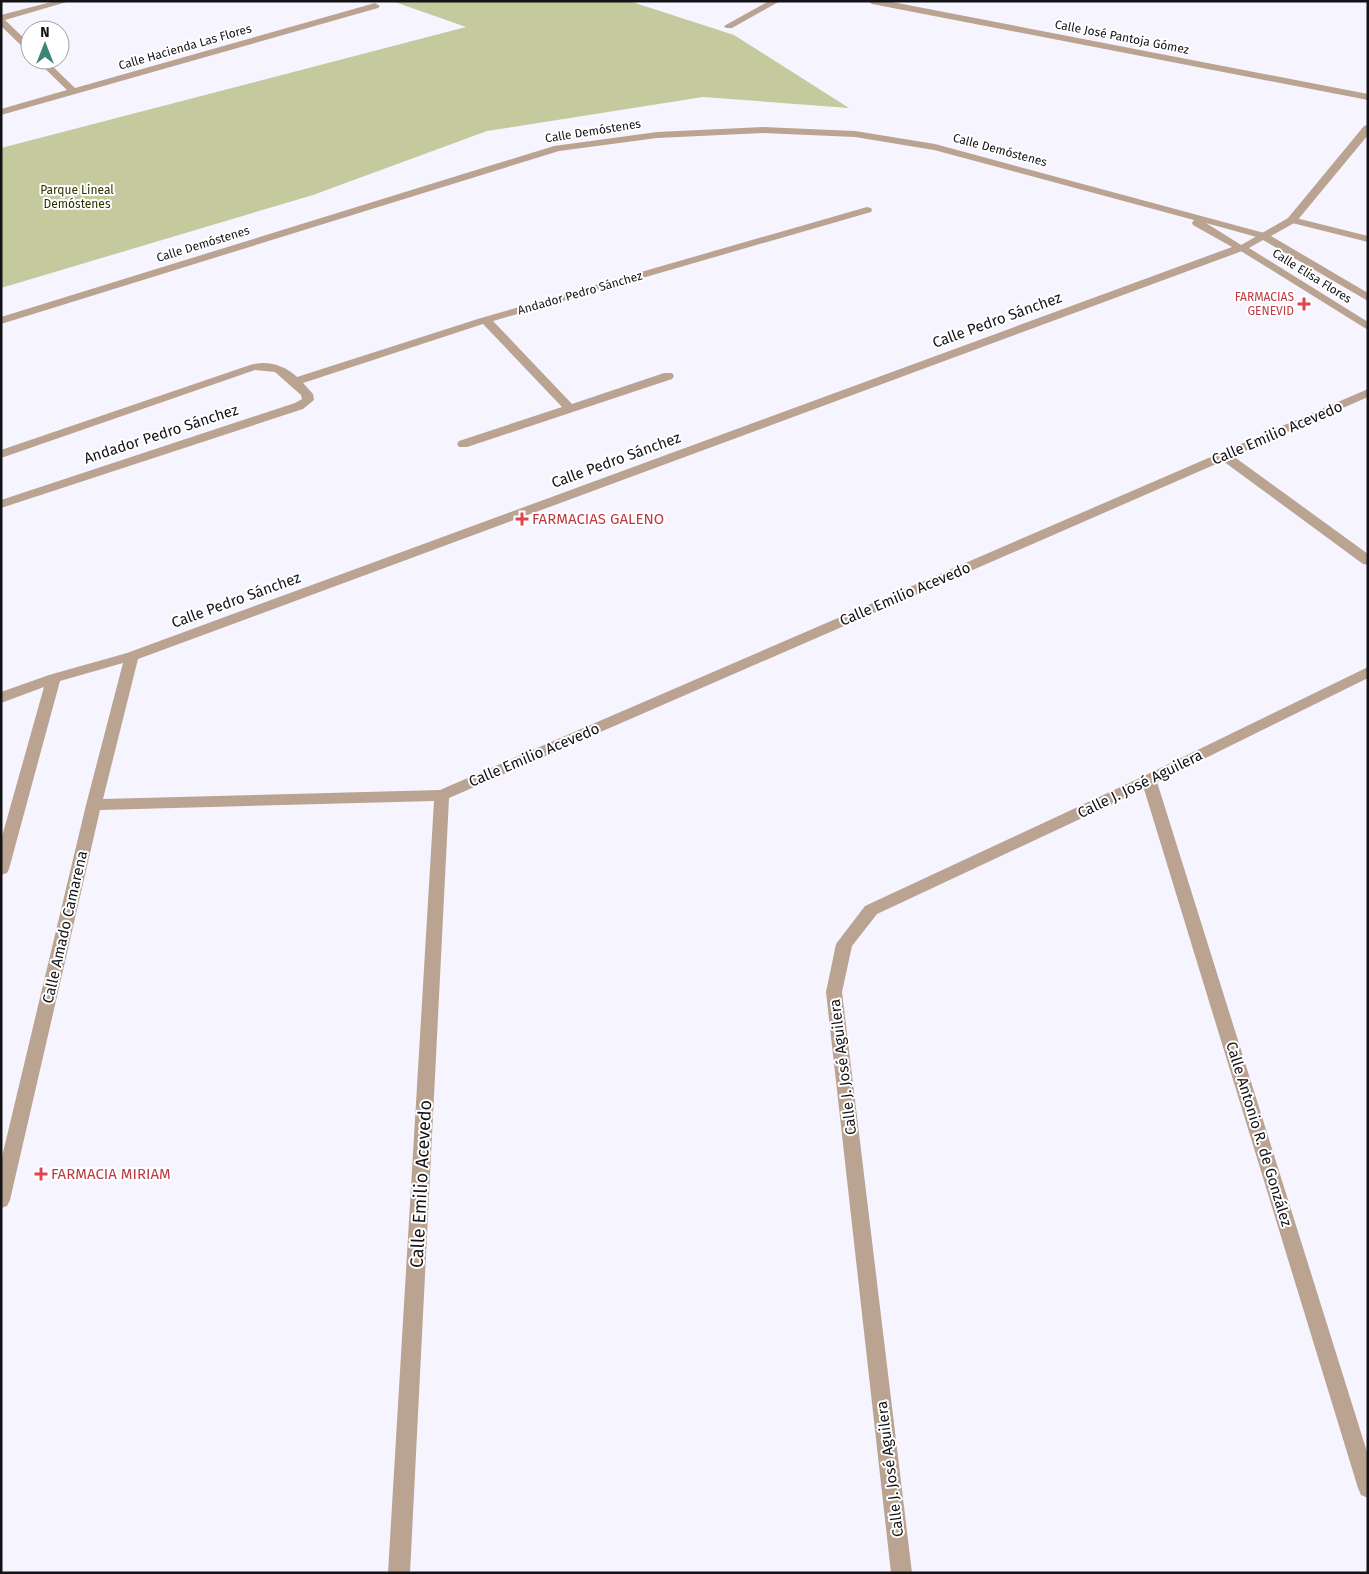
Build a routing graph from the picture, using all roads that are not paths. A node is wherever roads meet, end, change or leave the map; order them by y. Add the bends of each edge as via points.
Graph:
1 (66, 1) edge
2 (776, 1) edge
3 (872, 1) edge
4 (375, 6) dead end
5 (1, 20) edge
6 (729, 26) dead end
7 (20, 39) edge
8 (51, 70) edge
9 (73, 91) junction
10 (1368, 97) edge
11 (1, 112) edge
12 (1368, 128) edge
13 (867, 210) dead end
14 (1176, 211) junction
15 (1292, 220) junction
16 (1264, 236) junction
17 (1368, 239) edge
18 (1241, 248) junction
19 (1368, 298) edge
20 (485, 320) junction
21 (1, 321) edge
22 (1368, 327) edge
23 (668, 376) dead end
24 (294, 382) junction
25 (1368, 393) edge
26 (570, 409) junction
27 (463, 444) dead end
28 (1, 454) edge
29 (1224, 456) junction
30 (1, 504) edge
31 (1368, 560) edge
32 (132, 656) junction
33 (1368, 672) edge
34 (54, 678) junction
35 (1, 698) edge
36 (1149, 780) junction
37 (442, 795) junction
38 (94, 805) junction
39 (1, 869) edge
40 (1, 1200) edge
41 (1368, 1488) edge
42 (399, 1573) edge
43 (902, 1573) edge

1 - 5 street
2 - 6 street
3 - 10 street, Calle José Pantoja Gómez
4 - 9 street, Calle Hacienda Las Flores
5 - 7 street
8 - 9 street
9 - 11 street, Calle Hacienda Las Flores
12 - 15 street
13 - 20 street, Andador Pedro Sánchez
14 - 16 street, Calle Demóstenes
14 - 18 street, Calle Demóstenes
14 - 21 street, Calle Demóstenes via 935,147 855,134 763,130 657,134 558,148
15 - 16 street, Calle Pedro Sánchez
15 - 17 street
16 - 18 street, Calle Pedro Sánchez
16 - 19 street, Calle Elisa Flores
18 - 22 street, Calle Elisa Flores
18 - 32 street, Calle Pedro Sánchez
20 - 24 street, Andador Pedro Sánchez
20 - 26 street
23 - 26 street
24 - 28 street, Andador Pedro Sánchez via 280,368 269,365 254,367
24 - 30 street, Andador Pedro Sánchez via 307,394 308,400 299,406
25 - 29 street, Calle Emilio Acevedo
26 - 27 street
29 - 31 street
29 - 37 street, Calle Emilio Acevedo
32 - 34 street, Calle Pedro Sánchez
32 - 38 street, Calle Amado Camarena
33 - 36 street, Calle J. José Aguilera
34 - 35 street, Calle Pedro Sánchez
34 - 39 street
36 - 41 street, Calle Antonio R. de González
36 - 43 street, Calle J. José Aguilera via 871,910 844,944 834,992
37 - 38 street, Calle Emilio Acevedo
37 - 42 street, Calle Emilio Acevedo
38 - 40 street, Calle Amado Camarena

